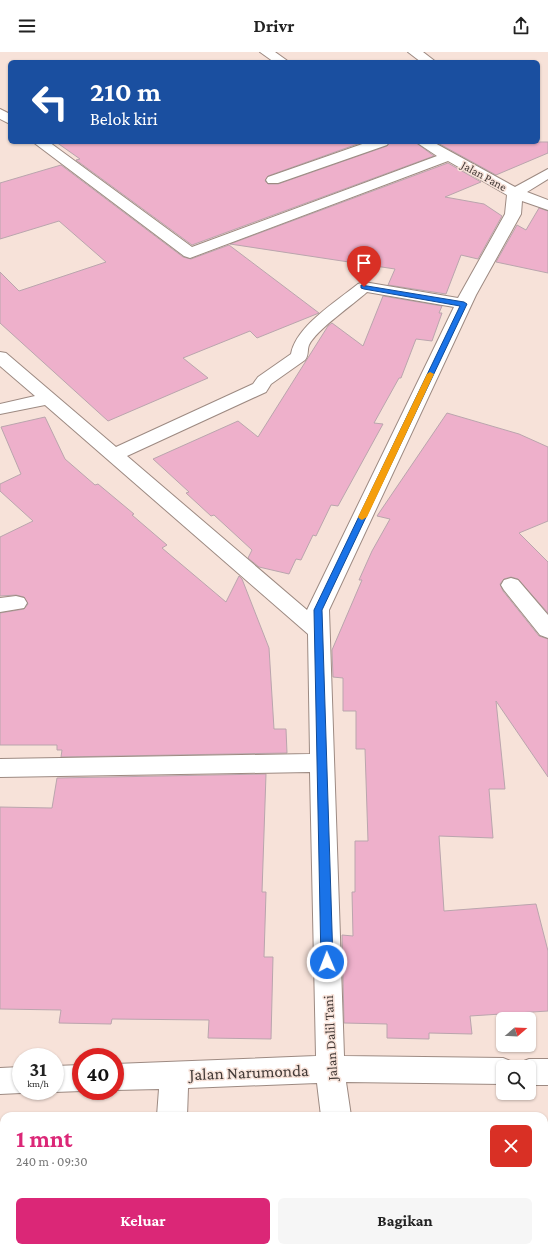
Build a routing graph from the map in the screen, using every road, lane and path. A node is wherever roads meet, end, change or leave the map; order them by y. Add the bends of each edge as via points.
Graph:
1 (266, 52) edge
2 (414, 52) edge
3 (280, 60) edge
4 (427, 60) edge
5 (43, 144) edge
6 (376, 144) edge
7 (427, 144) edge
8 (449, 156) junction
9 (548, 173) edge
10 (274, 180) dead end
11 (546, 203) edge
12 (514, 204) junction
13 (464, 304) junction
14 (0, 357) edge
15 (48, 399) junction
16 (0, 409) edge
17 (114, 456) junction
18 (511, 585) dead end
19 (545, 623) edge
20 (319, 632) junction
21 (322, 763) junction
22 (0, 768) edge
23 (330, 1069) junction
24 (496, 1071) edge
25 (536, 1072) edge
26 (548, 1072) edge
27 (174, 1075) junction
28 (124, 1077) edge
29 (12, 1080) edge
30 (0, 1081) edge
31 (172, 1112) edge
32 (335, 1112) edge

1 - 3 street
2 - 4 street
5 - 8 street via 190,254
6 - 10 street
7 - 8 street, Jalan Pane
8 - 12 street, Jalan Pane
9 - 12 street
11 - 12 street
11 - 12 street, Jalan Pane
12 - 13 street, Jalan Dalil Tani
13 - 17 street via 364,287 314,328 301,344 299,356 264,381 260,388
13 - 20 street, Jalan Dalil Tani via 318,610
14 - 15 street
15 - 16 street
15 - 17 street
17 - 20 street
18 - 19 street
20 - 21 street, Jalan Dalil Tani
21 - 22 street
21 - 23 street, Jalan Dalil Tani
23 - 24 street, Jalan Narumonda
23 - 27 street, Jalan Narumonda
23 - 32 street, Jalan Dalil Tani
25 - 26 street
27 - 28 street, Jalan Narumonda
27 - 31 street
29 - 30 street

